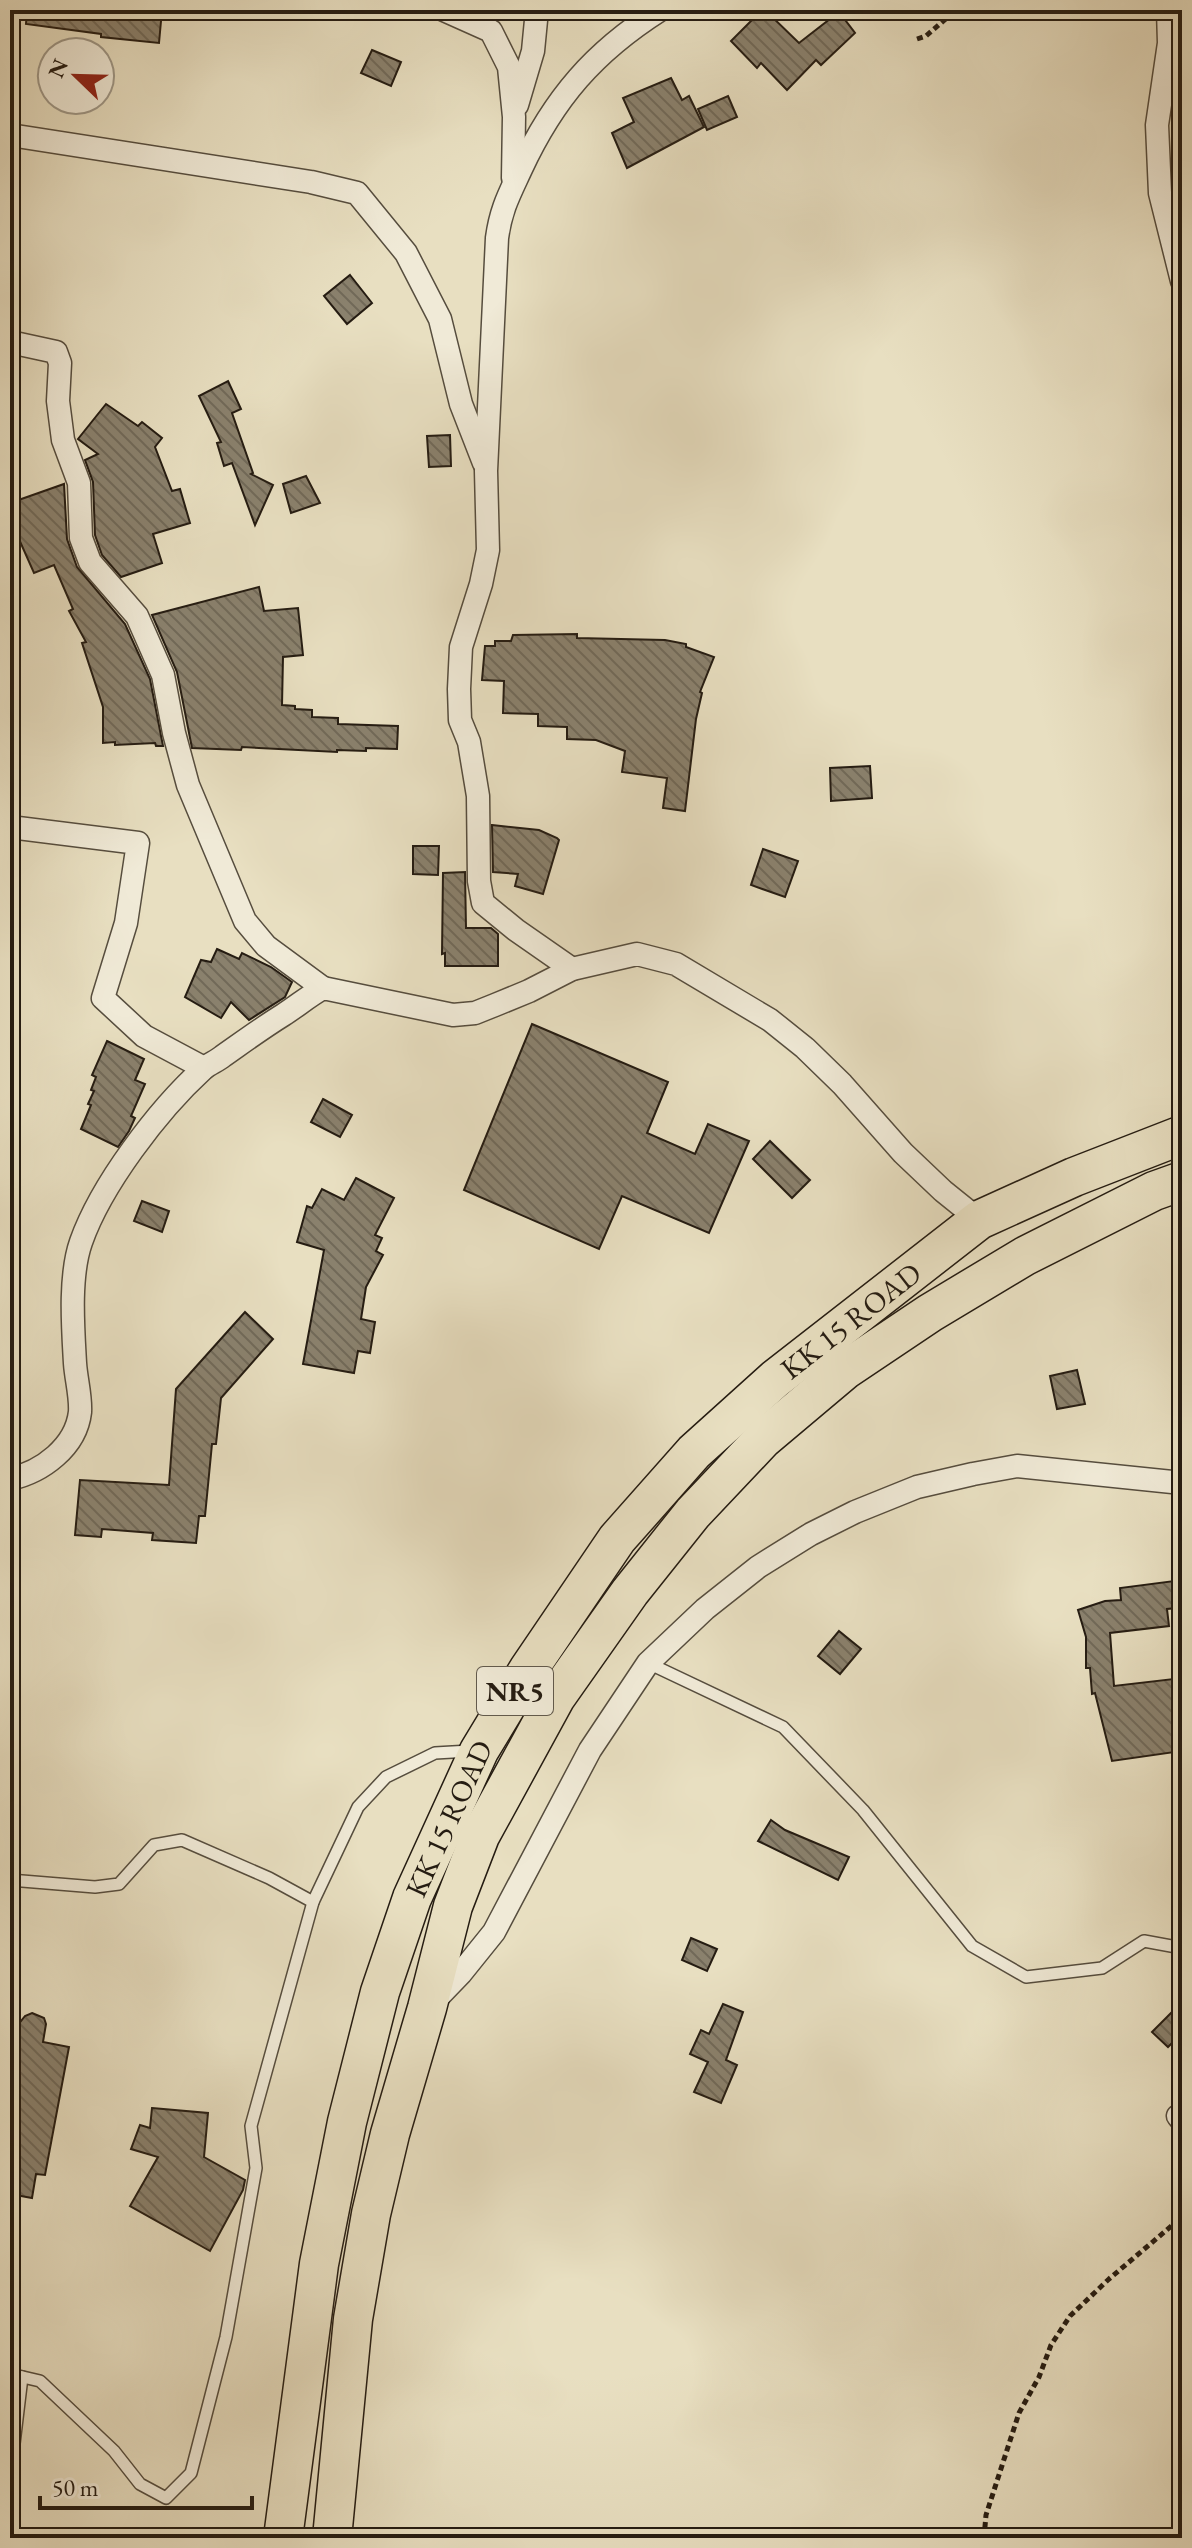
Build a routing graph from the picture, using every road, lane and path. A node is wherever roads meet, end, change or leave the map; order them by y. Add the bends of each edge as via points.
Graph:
1 (444, 10) edge
2 (537, 10) edge
3 (660, 10) edge
4 (956, 10) edge
5 (1168, 10) edge
6 (917, 39) dead end
7 (514, 117) junction
8 (10, 135) edge
9 (513, 185) junction
10 (1182, 281) edge
11 (10, 342) edge
12 (486, 471) junction
13 (10, 827) edge
14 (572, 969) junction
15 (323, 988) junction
16 (204, 1068) junction
17 (1182, 1135) edge
18 (1182, 1181) edge
19 (979, 1220) junction
20 (10, 1479) edge
21 (1182, 1483) edge
22 (648, 1663) junction
23 (479, 1751) junction
24 (10, 1880) edge
25 (313, 1902) junction
26 (1182, 1948) edge
27 (427, 2008) junction
28 (1182, 2217) edge
29 (16, 2376) edge
30 (10, 2477) edge
31 (283, 2538) edge
32 (332, 2538) edge
33 (984, 2538) edge

1 - 7 street via 491,31 509,67
2 - 7 street via 533,51
3 - 9 street via 609,48 557,102
4 - 6 path
5 - 10 street via 1169,43 1157,125 1160,193
7 - 9 street
8 - 12 street via 357,193 406,253 440,319 461,404
9 - 12 street via 501,210 497,238
11 - 15 street via 56,352 63,440 79,483 81,538 90,562 137,616 163,675 188,785 245,921 266,946
12 - 14 street via 488,550 461,647 459,689 460,720 478,796 479,881 483,903
13 - 16 street via 138,843 126,923 103,998 144,1036
14 - 15 street via 475,1013 453,1015
14 - 19 street via 637,954 676,964 770,1020 842,1084 903,1153
15 - 16 street
16 - 20 street via 123,1162 81,1244 74,1286 80,1410 70,1441 38,1468
17 - 19 highway, KK 15 ROAD / NR5
18 - 27 highway, KK 15 ROAD / NR5 via 1025,1256 845,1370 763,1439 693,1513 556,1697 509,1780 453,1906
19 - 23 highway, KK 15 ROAD / NR5 via 775,1379 694,1452 617,1539
21 - 22 street via 1017,1466 917,1487 811,1534 758,1567
22 - 26 lane via 783,1727 863,1810 972,1946 1026,1977 1102,1968 1144,1941
22 - 27 street via 590,1750 494,1932
23 - 25 lane via 435,1753 386,1777 358,1807
23 - 31 highway, KK 15 ROAD / NR5 via 412,1898 380,1992 347,2122 319,2264
24 - 25 lane via 119,1884 154,1845 182,1840
25 - 29 lane via 251,2126 256,2168 226,2337 191,2473 166,2498 140,2484 114,2451 40,2381
27 - 32 highway, KK 15 ROAD / NR5 via 371,2214 353,2319
28 - 33 path via 1070,2316 1051,2345 1019,2413 986,2515
29 - 30 lane

